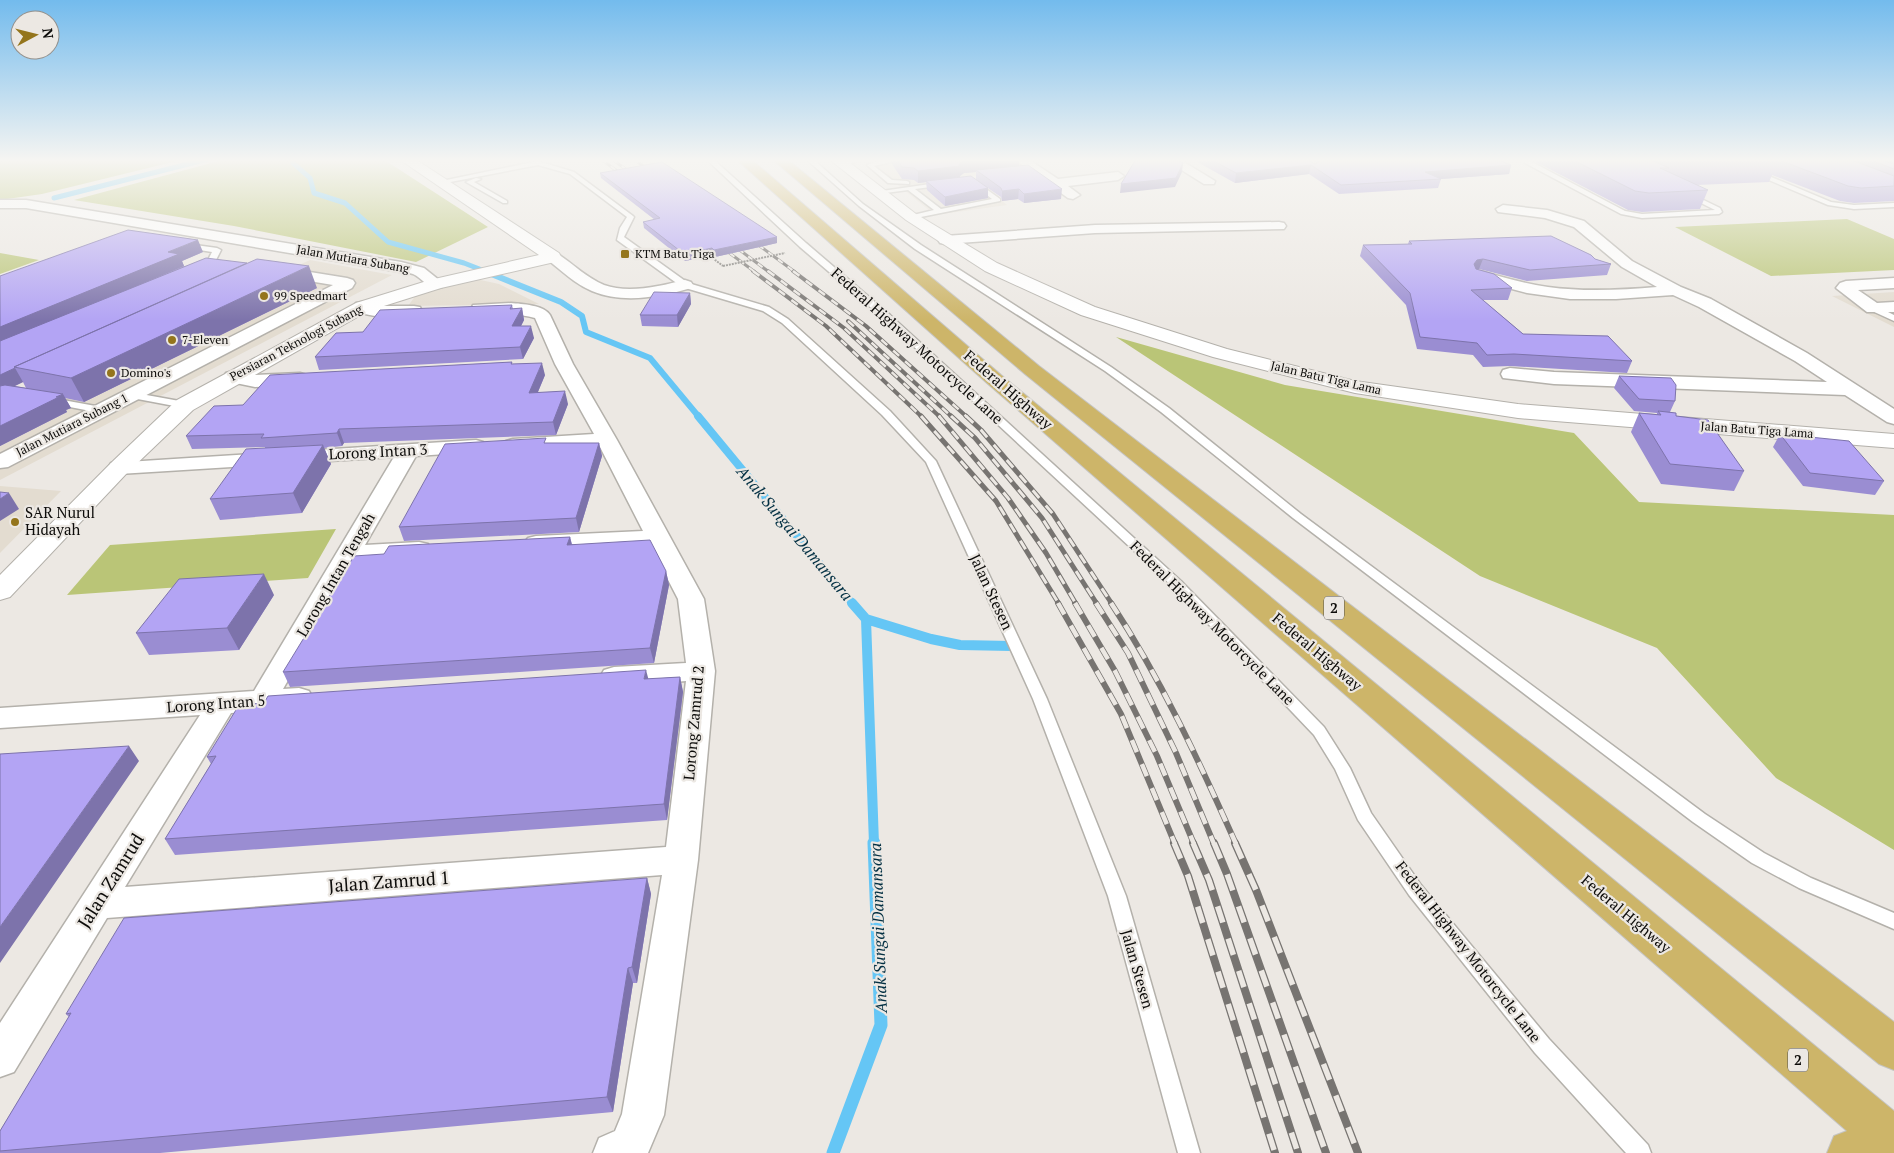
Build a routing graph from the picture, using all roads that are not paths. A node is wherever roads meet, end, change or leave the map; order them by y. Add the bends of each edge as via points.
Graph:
1 (79, 213) edge
2 (486, 213) edge
3 (625, 213) edge
4 (768, 213) edge
5 (804, 213) edge
6 (844, 213) edge
7 (870, 213) edge
8 (905, 213) edge
9 (935, 213) edge
10 (1536, 213) edge
11 (1623, 213) edge
12 (1703, 213) edge
13 (911, 217) junction
14 (147, 224) junction
15 (1279, 226) dead end
16 (118, 235) edge
17 (945, 240) junction
18 (172, 243) edge
19 (316, 253) junction
20 (553, 257) junction
21 (211, 262) junction
22 (1605, 264) edge
23 (1627, 264) junction
24 (230, 265) edge
25 (193, 270) edge
26 (1480, 276) edge
27 (1894, 283) edge
28 (436, 284) junction
29 (685, 285) junction
30 (1675, 290) junction
31 (362, 307) junction
32 (1894, 307) edge
33 (1873, 308) junction
34 (462, 309) edge
35 (434, 310) edge
36 (1894, 318) edge
37 (1510, 374) dead end
38 (233, 377) junction
39 (315, 378) edge
40 (1849, 389) junction
41 (130, 395) junction
42 (38, 399) edge
43 (185, 405) junction
44 (101, 410) junction
45 (1894, 418) edge
46 (606, 440) junction
47 (1894, 440) edge
48 (409, 450) junction
49 (0, 462) edge
50 (119, 468) junction
51 (659, 537) junction
52 (514, 544) edge
53 (446, 548) edge
54 (349, 553) junction
55 (0, 591) edge
56 (701, 671) junction
57 (593, 678) edge
58 (320, 697) edge
59 (262, 701) junction
60 (222, 703) junction
61 (0, 718) edge
62 (681, 860) junction
63 (96, 904) junction
64 (1894, 921) edge
65 (1894, 1049) edge
66 (0, 1058) edge
67 (1894, 1142) edge
68 (622, 1150) edge
69 (1189, 1153) edge
70 (1640, 1153) edge
71 (1851, 1153) edge

1 - 14 street, Jalan Mutiara Subang
2 - 20 street
3 - 29 lane via 631,217 620,238
4 - 70 lane, Federal Highway Motorcycle Lane via 1177,584 1319,731 1342,768 1364,816 1415,890 1542,1046
5 - 67 highway, Federal Highway / 2 via 994,379
6 - 65 highway, Federal Highway / 2 via 1032,370
7 - 64 lane via 1165,410 1297,516 1699,818 1758,858 1805,883
8 - 13 street, Jalan Batu Tiga Lama
9 - 13 lane
10 - 23 street via 1579,224
11 - 12 lane via 1642,216
13 - 17 street, Jalan Batu Tiga Lama
14 - 16 street
14 - 19 street, Jalan Mutiara Subang
15 - 17 street via 1095,229
17 - 47 street, Jalan Batu Tiga Lama via 991,267 1088,311 1220,353 1355,388 1518,411
18 - 21 lane via 217,250
19 - 28 street, Jalan Mutiara Subang via 419,271
19 - 41 street, Jalan Mutiara Subang 1 via 270,272 346,285
20 - 28 street, Persiaran Teknologi Subang
20 - 29 street, Jalan Stesen via 597,288 615,292 655,292
21 - 24 street
21 - 25 street
22 - 23 street
23 - 30 street
26 - 30 street via 1522,288 1557,293
27 - 33 street via 1844,288
28 - 31 street, Persiaran Teknologi Subang
29 - 69 lane, Jalan Stesen via 766,309 784,321 886,413 931,461 1040,699 1117,896
30 - 40 street via 1801,357
31 - 35 street via 376,312
31 - 38 street, Persiaran Teknologi Subang
32 - 33 street
33 - 36 lane
34 - 46 street, Lorong Zamrud 2 via 518,308 542,315 554,365
37 - 40 street
38 - 39 street via 255,381
38 - 43 street, Persiaran Teknologi Subang
40 - 45 street
41 - 43 lane
41 - 44 street, Jalan Mutiara Subang 1
42 - 44 lane
43 - 50 street, Persiaran Teknologi Subang
44 - 49 street, Jalan Mutiara Subang 1
46 - 48 street, Lorong Intan 3
46 - 51 street, Lorong Zamrud 2
48 - 50 street, Lorong Intan 3
48 - 54 street, Lorong Intan Tengah
50 - 55 street, Persiaran Teknologi Subang
51 - 52 street
51 - 56 street, Lorong Zamrud 2 via 691,599
53 - 54 street
54 - 59 street, Lorong Intan Tengah
56 - 57 street
56 - 62 street, Lorong Zamrud 2
58 - 59 street, Lorong Intan 5
59 - 60 street, Lorong Intan 5
60 - 61 street, Lorong Intan 5
60 - 63 street, Jalan Zamrud
62 - 63 street, Jalan Zamrud 1
62 - 68 street, Lorong Zamrud 2 via 643,1114
63 - 66 street, Jalan Zamrud
67 - 71 highway

